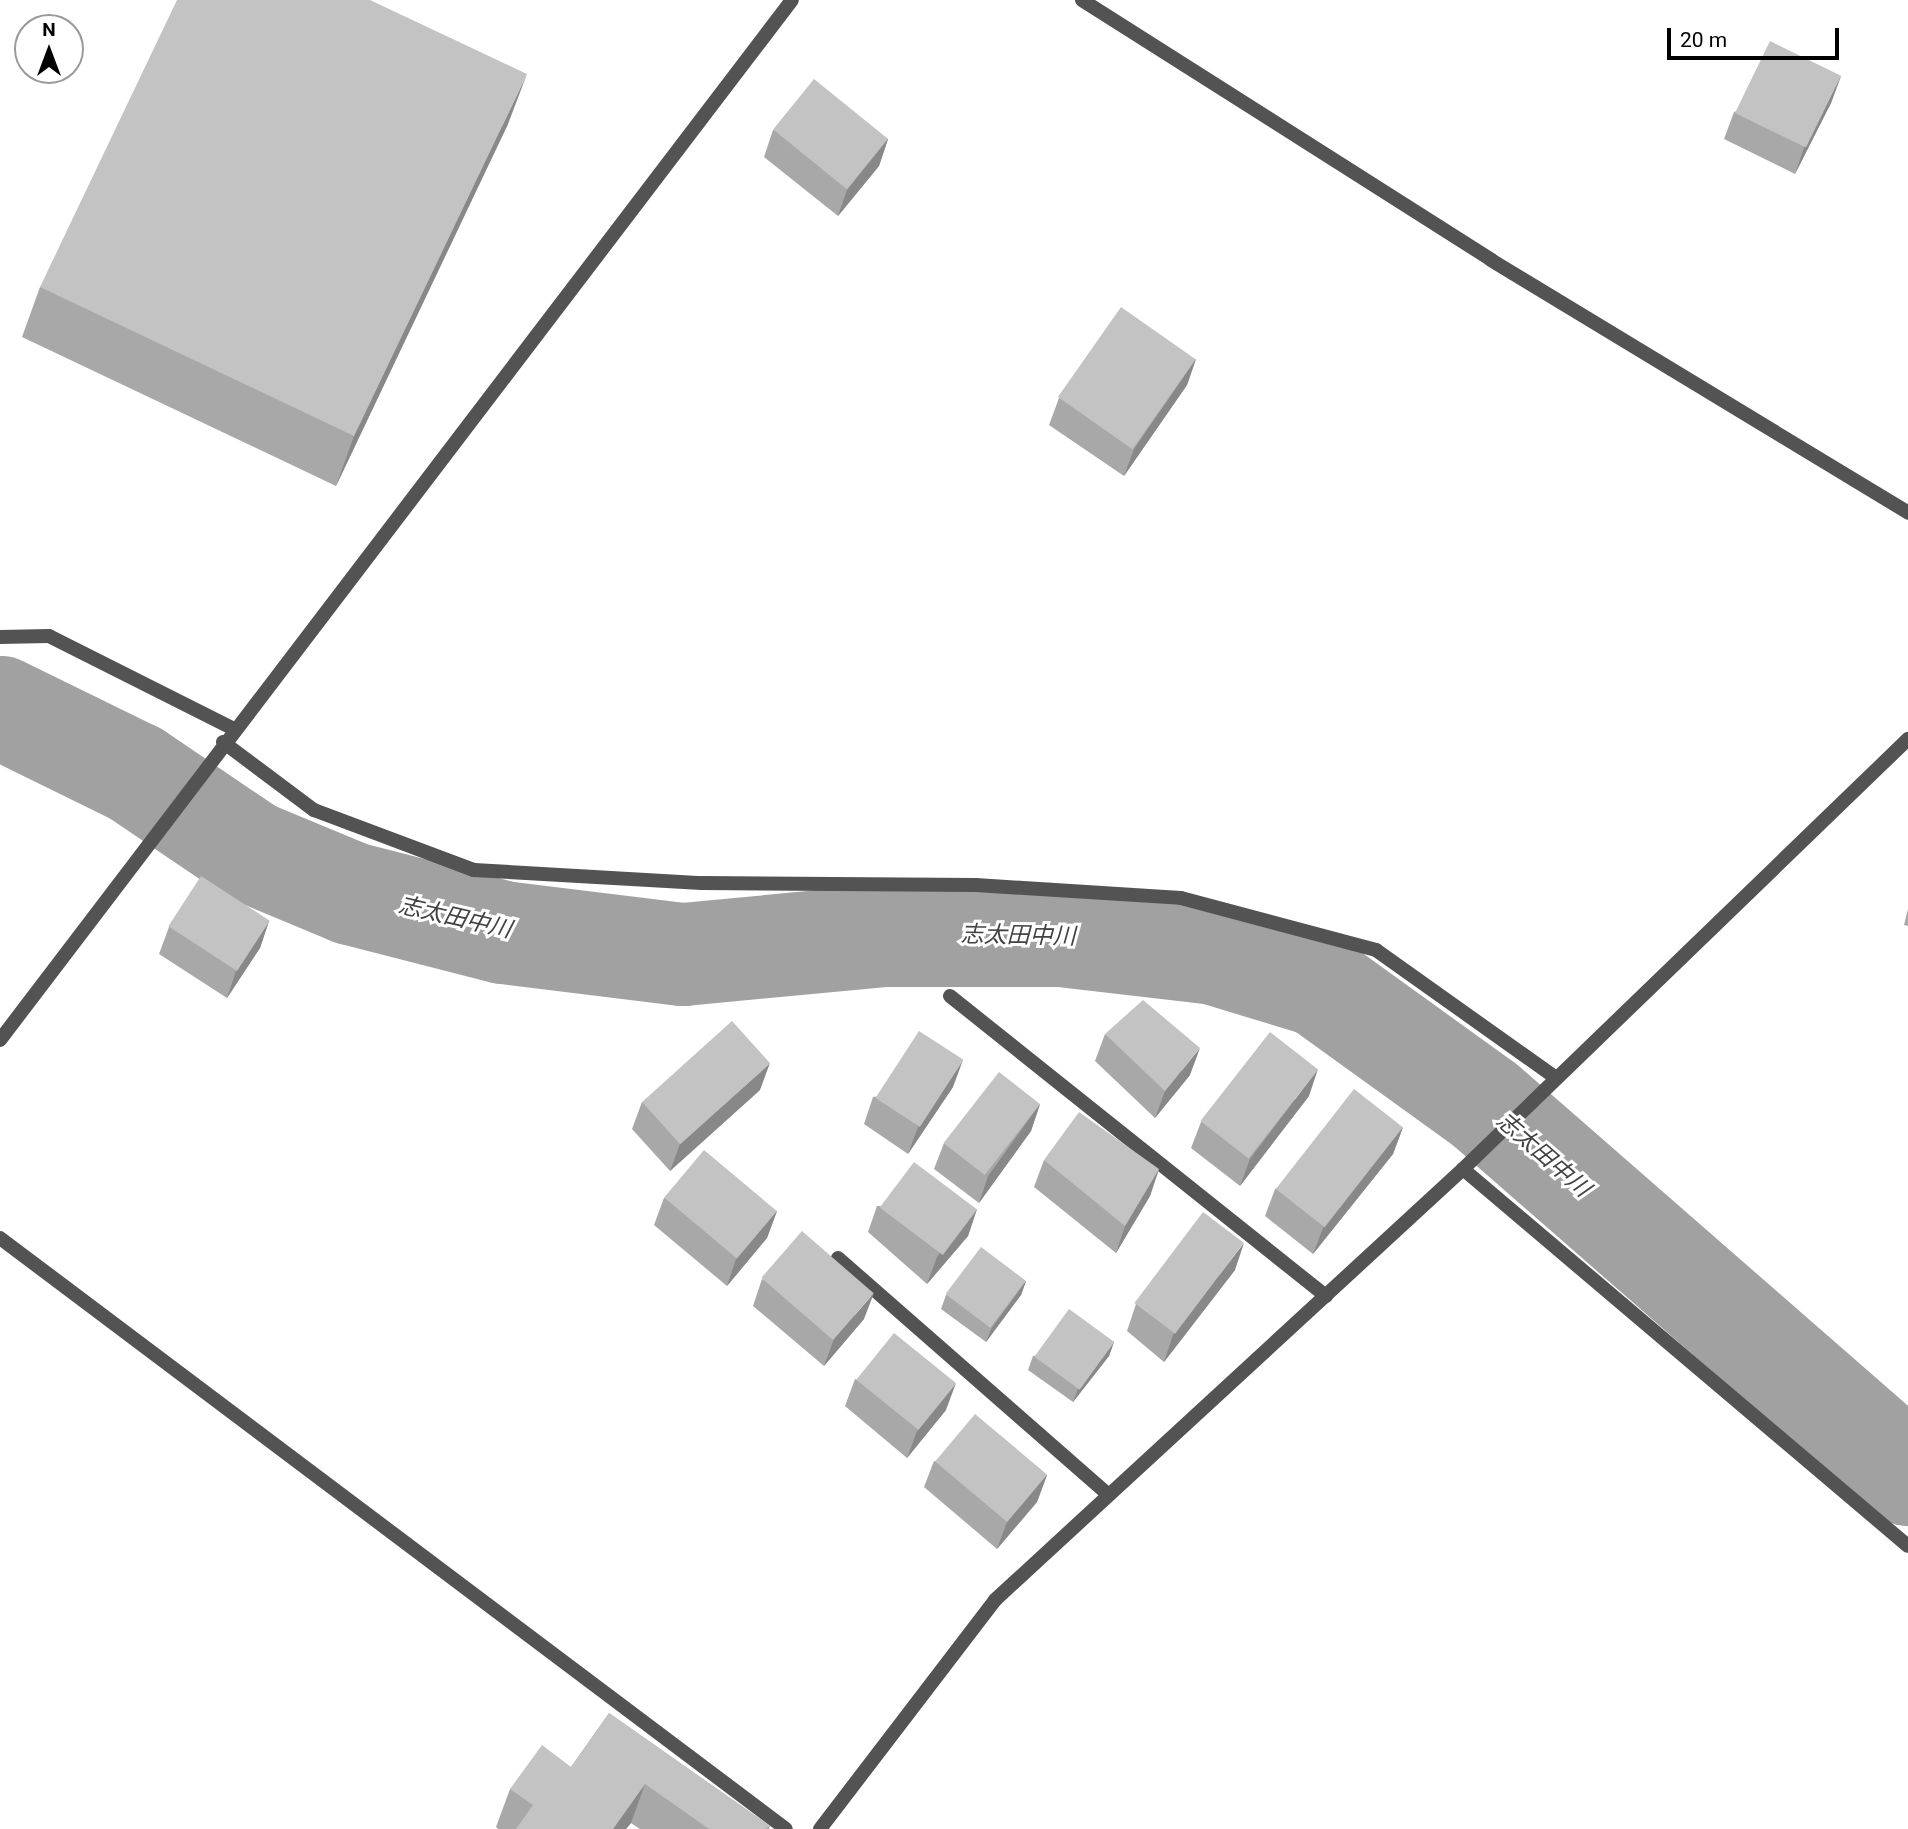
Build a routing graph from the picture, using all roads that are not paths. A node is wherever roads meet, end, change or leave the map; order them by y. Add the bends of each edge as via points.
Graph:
1 (792, 0) edge
2 (1082, 0) edge
3 (1908, 513) edge
4 (0, 637) edge
5 (234, 729) junction
6 (1908, 739) edge
7 (223, 742) junction
8 (950, 996) dead end
9 (0, 1040) edge
10 (1556, 1078) junction
11 (1463, 1170) junction
12 (0, 1238) edge
13 (838, 1258) edge
14 (1326, 1296) junction
15 (1108, 1494) junction
16 (1908, 1546) edge
17 (786, 1829) edge
18 (820, 1829) edge

1 - 5 street via 624,228
2 - 3 street via 1491,260
4 - 5 street via 49,636
5 - 7 street
6 - 10 street
7 - 9 street
7 - 10 street via 314,810 474,870 702,883 976,885 1181,898 1376,950
8 - 14 street
10 - 11 street
11 - 14 street
11 - 16 street
12 - 17 street
13 - 15 street
14 - 15 street
15 - 18 street via 995,1600

